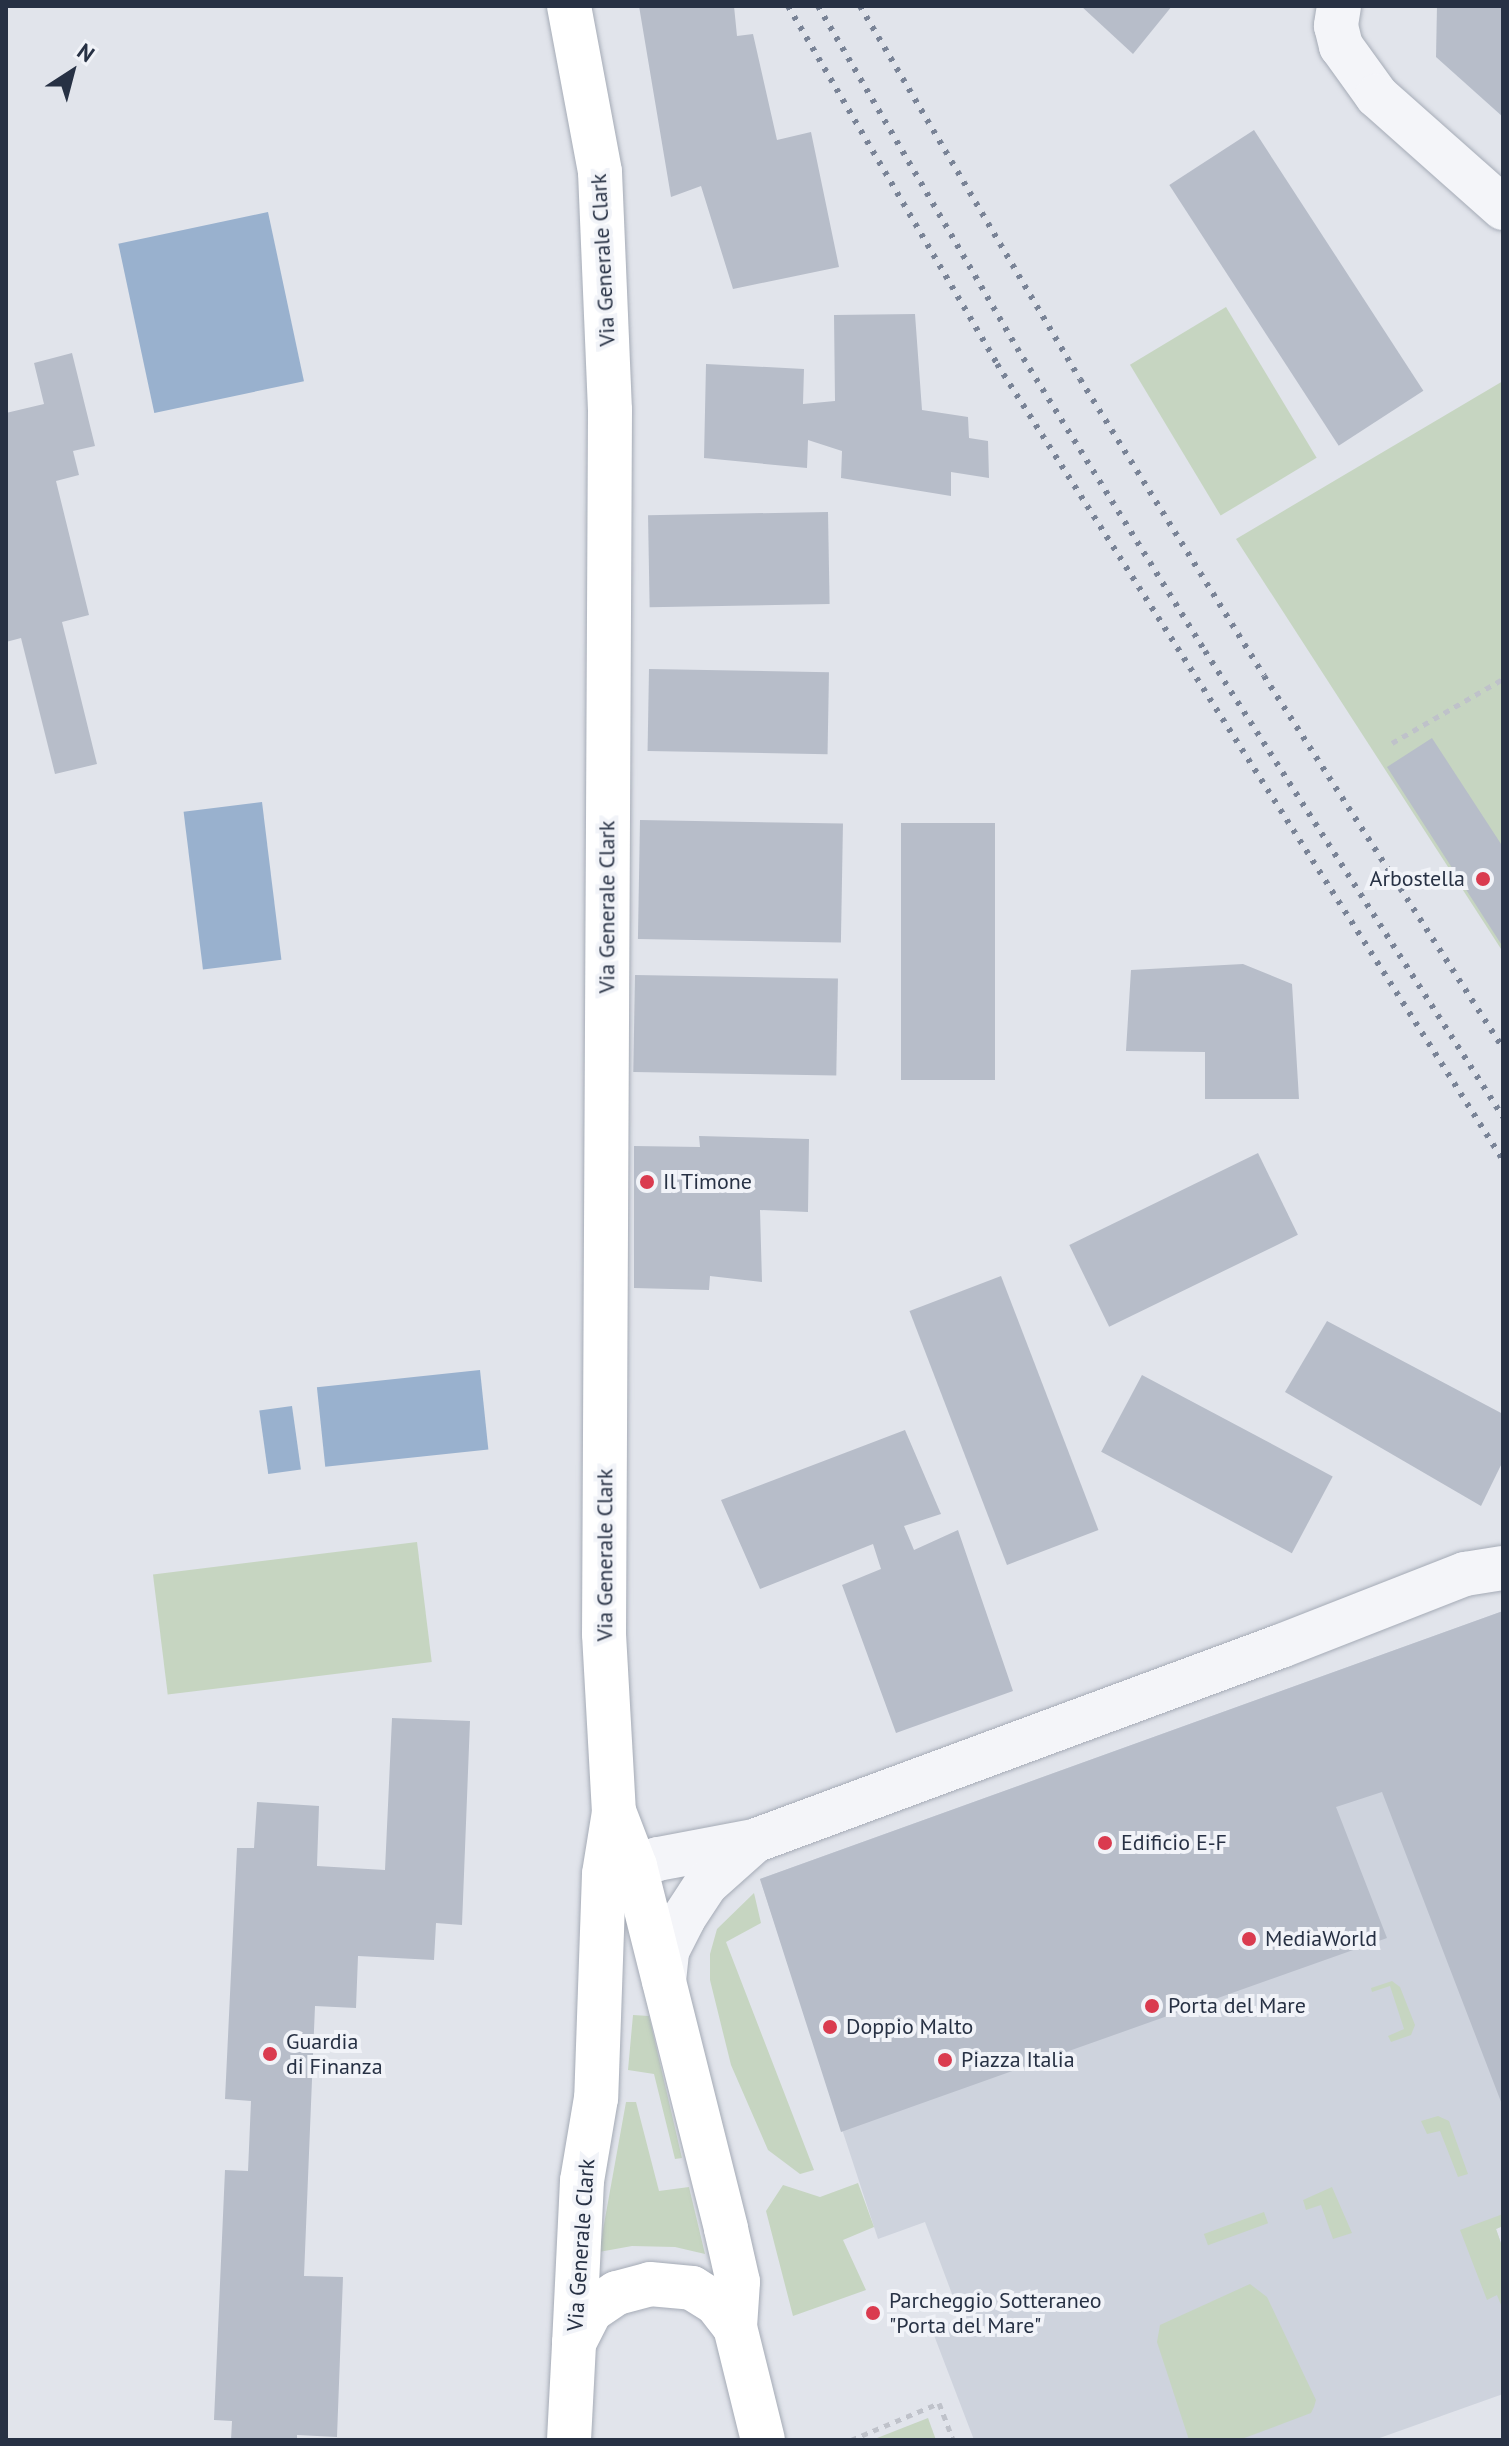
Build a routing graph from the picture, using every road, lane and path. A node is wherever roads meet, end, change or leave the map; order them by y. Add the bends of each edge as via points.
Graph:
1 (569, 6) edge
2 (1330, 13) edge
3 (1503, 208) edge
4 (1503, 679) edge
5 (1392, 743) dead end
6 (1503, 1568) edge
7 (754, 1841) junction
8 (619, 1878) junction
9 (664, 1981) junction
10 (735, 2327) junction
11 (574, 2343) junction
12 (569, 2440) edge
13 (763, 2440) edge
14 (851, 2440) edge
15 (953, 2440) edge

1 - 8 main road, Via Generale Clark via 600,172 610,410 604,1634
2 - 3 street via 1341,46 1377,96
4 - 5 path
6 - 7 street via 1465,1574
7 - 8 street
7 - 9 street via 706,1884 683,1919 667,1951
8 - 9 main road, Via Generale Clark
8 - 11 main road, Via Generale Clark via 582,2181
9 - 10 main road, Via Generale Clark via 738,2282
10 - 11 main road via 716,2303 692,2288 650,2284 617,2293 590,2311
10 - 13 main road
11 - 12 main road, Via Generale Clark
14 - 15 path via 939,2403

